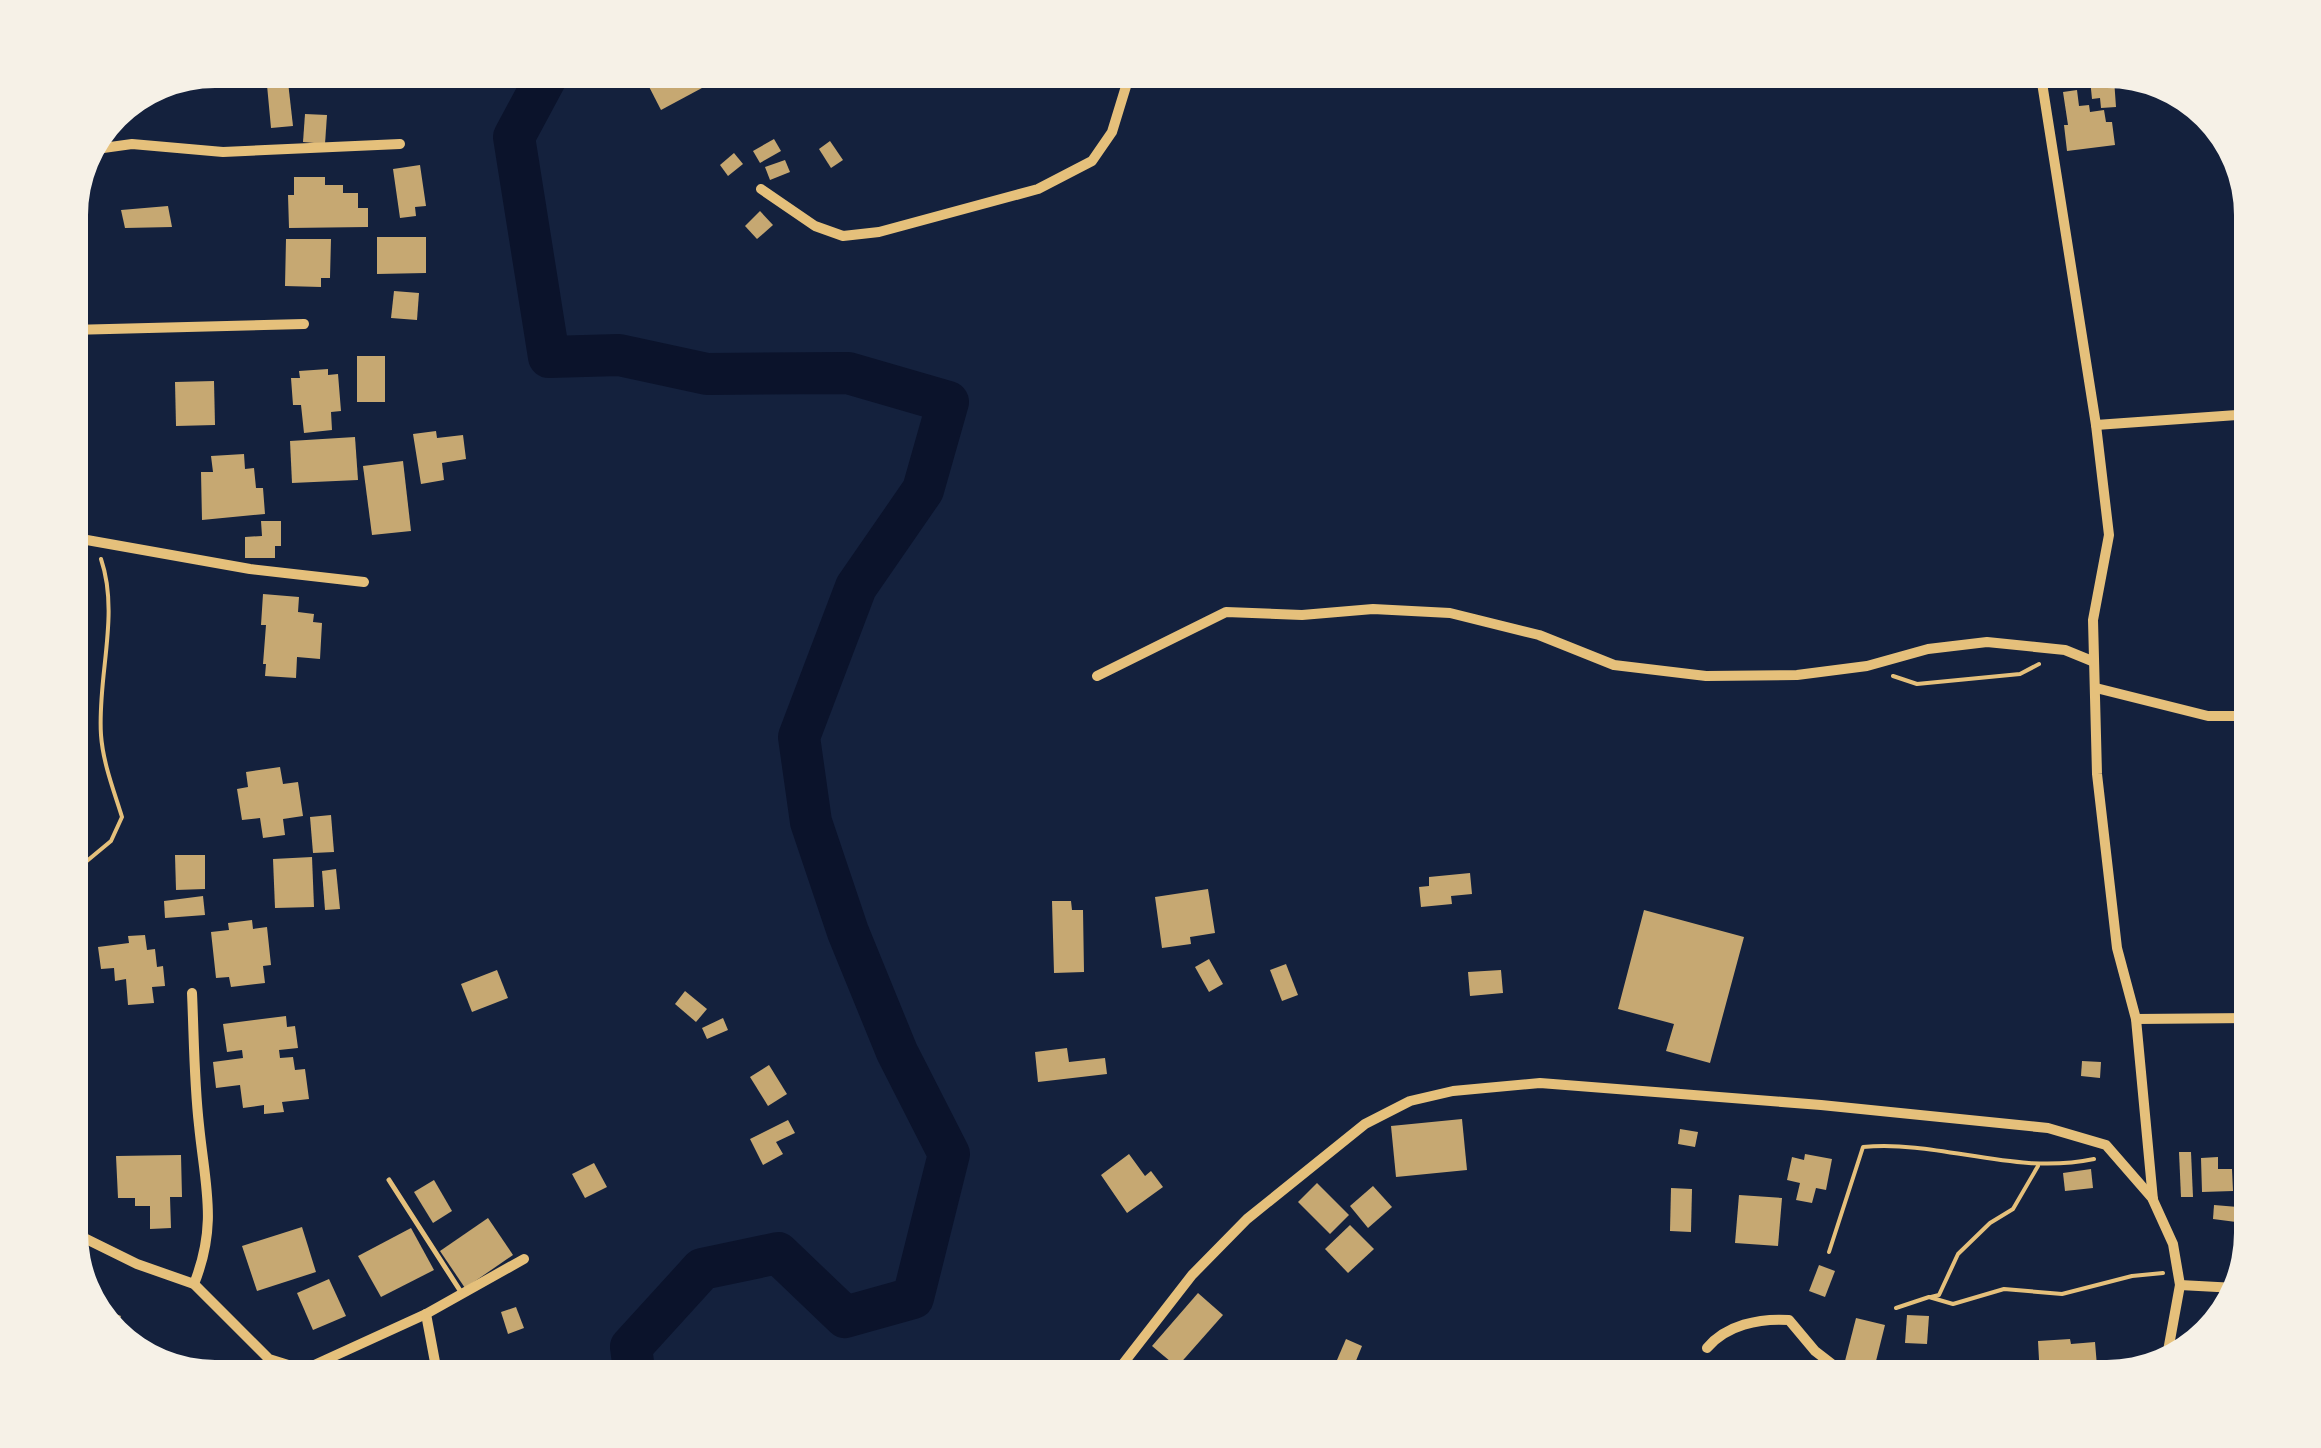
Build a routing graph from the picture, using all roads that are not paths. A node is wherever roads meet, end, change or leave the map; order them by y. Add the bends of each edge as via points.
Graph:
1 (1125, 88) edge
2 (2043, 88) edge
3 (400, 144) dead end
4 (108, 147) edge
5 (762, 189) dead end
6 (304, 324) dead end
7 (88, 330) edge
8 (2233, 415) edge
9 (2096, 425) junction
10 (88, 539) edge
11 (364, 582) dead end
12 (2092, 661) junction
13 (1097, 676) dead end
14 (2096, 688) junction
15 (2233, 716) edge
16 (192, 993) dead end
17 (2234, 1018) edge
18 (2136, 1019) junction
19 (390, 1180) dead end
20 (2153, 1200) junction
21 (88, 1240) edge
22 (524, 1258) dead end
23 (194, 1284) junction
24 (2180, 1285) junction
25 (2221, 1287) edge
26 (462, 1294) junction
27 (426, 1314) junction
28 (2169, 1343) edge
29 (1706, 1348) dead end
30 (270, 1360) edge
31 (326, 1360) edge
32 (435, 1360) edge
33 (1126, 1360) edge
34 (1827, 1360) edge

1 - 5 street via 1112,132 1092,161 1038,189 844,236 816,226
2 - 9 street
3 - 4 street via 224,152
6 - 7 street
8 - 9 street
9 - 12 street via 2109,535
10 - 11 street
12 - 13 street via 2066,650 1988,642 1797,675 1706,676 1614,665 1538,634 1450,613 1372,608 1302,615 1226,612
12 - 14 street
14 - 15 street via 2208,716
14 - 18 street via 2097,774 2117,948
16 - 23 street via 198,1122 210,1203 206,1254
17 - 18 street
18 - 20 street
19 - 26 lane
20 - 24 street
20 - 33 street via 2106,1145 2048,1128 1540,1083 1454,1091 1410,1101 1365,1124 1247,1219
21 - 23 street
22 - 26 street
23 - 30 street
24 - 25 street
24 - 28 street
26 - 27 street
27 - 31 street
27 - 32 street
29 - 34 street via 1720,1332 1768,1318 1790,1320

